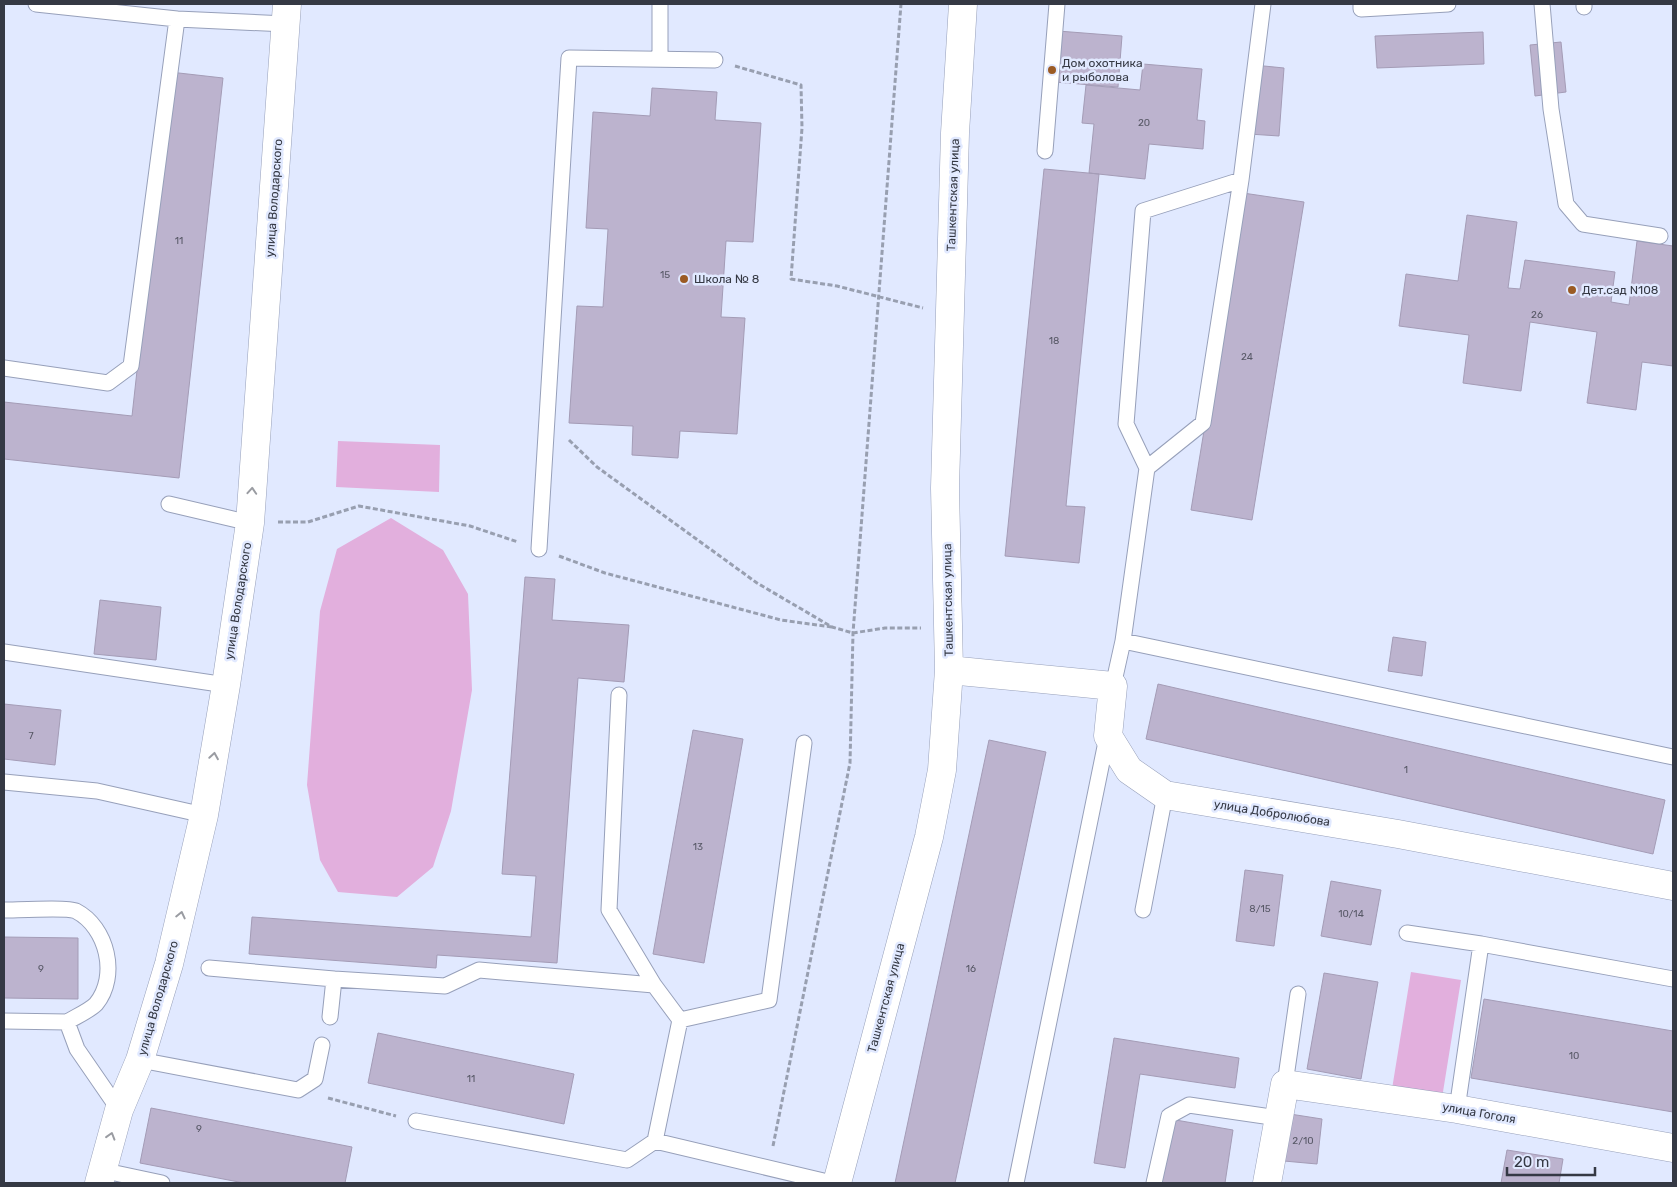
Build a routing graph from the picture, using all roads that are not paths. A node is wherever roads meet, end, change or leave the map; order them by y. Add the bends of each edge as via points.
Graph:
1 (36, 4) edge
2 (660, 4) edge
3 (963, 4) edge
4 (1057, 4) edge
5 (1263, 4) edge
6 (1361, 4) edge
7 (1448, 4) edge
8 (1542, 4) edge
9 (287, 14) edge
10 (177, 18) junction
11 (660, 59) junction
12 (715, 60) road end
13 (1045, 151) dead end
14 (1241, 180) junction
15 (1660, 236) dead end
16 (4, 368) edge
17 (1147, 468) junction
18 (169, 504) dead end
19 (250, 523) junction
20 (539, 549) road end
21 (1123, 641) junction
22 (4, 652) edge
23 (949, 670) junction
24 (226, 685) junction
25 (1113, 686) junction
26 (619, 695) dead end
27 (1108, 736) junction
28 (804, 743) dead end
29 (1673, 757) edge
30 (4, 782) edge
31 (1165, 795) junction
32 (204, 815) junction
33 (1673, 886) edge
34 (4, 910) edge
35 (1143, 910) dead end
36 (1407, 933) dead end
37 (1480, 944) junction
38 (209, 968) dead end
39 (334, 979) junction
40 (1673, 979) edge
41 (654, 985) junction
42 (1298, 994) dead end
43 (330, 1017) dead end
44 (680, 1020) junction
45 (4, 1021) edge
46 (67, 1022) junction
47 (322, 1044) dead end
48 (140, 1060) junction
49 (1285, 1084) junction
50 (1457, 1109) junction
51 (119, 1110) junction
52 (1278, 1118) junction
53 (416, 1121) road end
54 (655, 1141) junction
55 (1673, 1148) edge
56 (100, 1177) edge
57 (162, 1183) edge
58 (832, 1183) edge
59 (837, 1183) edge
60 (1016, 1183) edge
61 (1154, 1183) edge
62 (1267, 1183) edge

1 - 10 lane
2 - 11 lane
3 - 23 street, Ташкентская улица via 955,133 945,488
4 - 13 lane
5 - 14 lane
6 - 7 lane via 1361,9
8 - 15 lane via 1551,109 1566,204 1583,224
9 - 10 lane
19 -> 9 street, улица Володарского
10 - 16 lane via 131,366 108,383
11 - 12 lane
11 - 20 lane via 569,58
14 - 17 lane via 1203,423
14 - 17 lane via 1143,211 1126,424
17 - 21 lane
18 - 19 lane
19 - 24 street, улица Володарского
21 - 25 lane
21 - 29 lane
22 - 24 lane
23 - 25 street
23 - 59 street, Ташкентская улица via 942,770 929,836
32 -> 24 street, улица Володарского
25 - 27 street
26 - 41 lane via 609,910
27 - 31 street, улица Добролюбова via 1129,770
27 - 60 lane
28 - 44 lane via 769,1000
30 - 32 lane via 97,791
31 - 33 street, улица Добролюбова via 1398,834
31 - 35 lane
48 -> 32 street, улица Володарского via 169,964
34 - 46 lane via 75,910 90,922 105,943 108,980 96,1004
36 - 37 lane
37 - 40 lane
37 - 50 lane
38 - 39 lane
39 - 41 lane via 445,986 479,970
39 - 43 lane
41 - 44 lane
42 - 49 lane
44 - 54 lane
45 - 46 lane
46 - 51 lane via 77,1049
47 - 48 lane via 315,1079 298,1090
48 - 51 street, улица Володарского
49 - 50 street, улица Гоголя
49 - 52 street
50 - 55 street, улица Гоголя
56 -> 51 street, улица Володарского
52 - 61 lane via 1189,1105 1168,1116
52 - 62 street
53 - 54 lane via 628,1160
54 - 58 lane
56 - 57 lane

